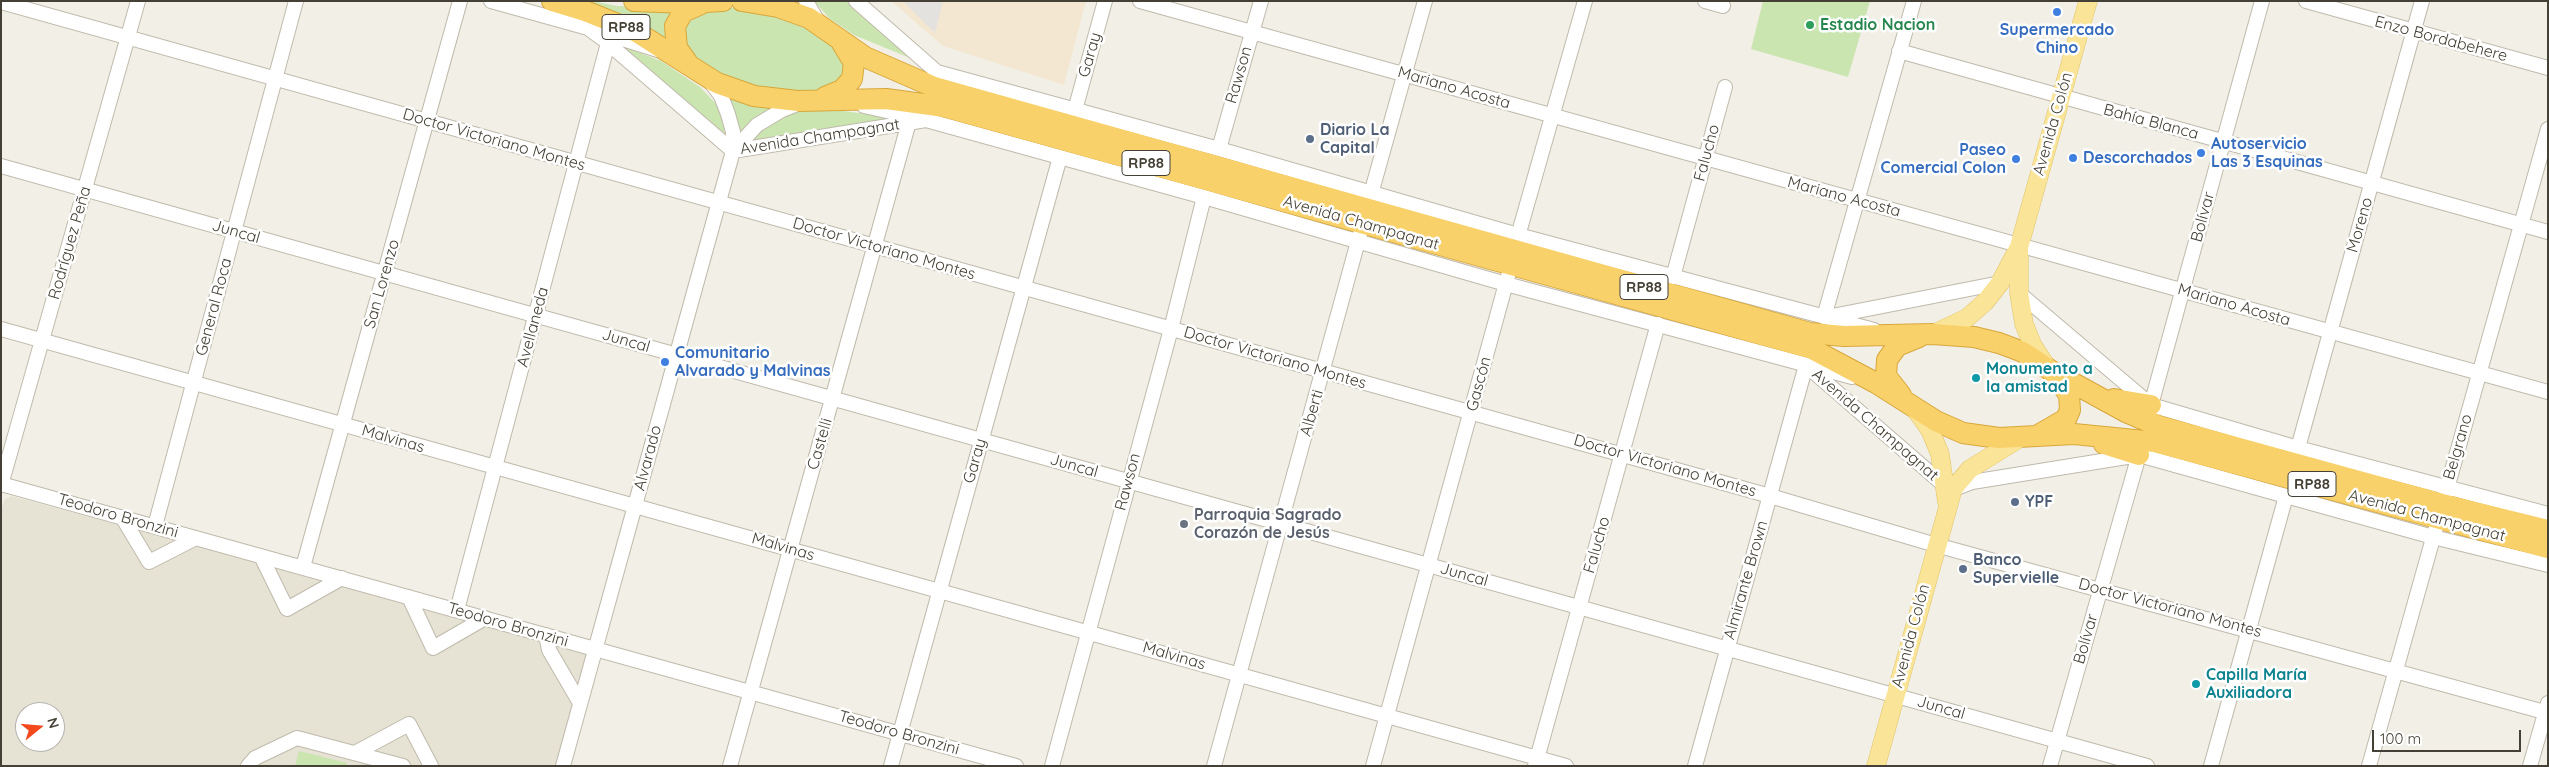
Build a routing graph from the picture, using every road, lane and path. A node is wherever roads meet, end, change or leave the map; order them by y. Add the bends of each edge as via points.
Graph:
1 (138, 1) edge
2 (296, 1) edge
3 (460, 1) edge
4 (491, 1) edge
5 (552, 1) edge
6 (634, 1) edge
7 (742, 1) edge
8 (806, 1) edge
9 (856, 1) edge
10 (1105, 1) edge
11 (1140, 1) edge
12 (1261, 1) edge
13 (1425, 1) edge
14 (1585, 1) edge
15 (1705, 1) edge
16 (1914, 1) edge
17 (2088, 1) edge
18 (2262, 1) edge
19 (2306, 1) edge
20 (2422, 1) edge
21 (1, 2) edge
22 (704, 2) edge
23 (1723, 6) dead end
24 (580, 25) junction
25 (2414, 31) junction
26 (829, 32) junction
27 (1251, 32) junction
28 (127, 38) junction
29 (608, 43) junction
30 (854, 50) junction
31 (1899, 51) junction
32 (674, 54) junction
33 (2548, 68) edge
34 (699, 72) junction
35 (937, 72) junction
36 (1405, 75) junction
37 (276, 79) junction
38 (1725, 87) dead end
39 (2061, 97) junction
40 (836, 99) junction
41 (810, 100) junction
42 (1075, 110) junction
43 (1552, 116) junction
44 (926, 120) junction
45 (427, 121) junction
46 (909, 122) junction
47 (2548, 129) edge
48 (2224, 142) junction
49 (1219, 149) junction
50 (733, 151) junction
51 (1060, 157) junction
52 (1706, 159) junction
53 (576, 163) junction
54 (1, 166) edge
55 (2372, 183) junction
56 (85, 190) junction
57 (1204, 197) junction
58 (1858, 201) junction
59 (719, 203) junction
60 (1365, 217) junction
61 (2521, 224) junction
62 (235, 231) junction
63 (2548, 232) edge
64 (875, 246) junction
65 (2019, 247) junction
66 (1512, 259) junction
67 (385, 273) junction
68 (1673, 277) junction
69 (2000, 283) junction
70 (1024, 288) junction
71 (2183, 291) junction
72 (2019, 293) junction
73 (536, 316) junction
74 (1824, 318) junction
75 (1658, 324) junction
76 (1, 329) edge
77 (1171, 329) junction
78 (2330, 332) junction
79 (1891, 335) junction
80 (1929, 335) junction
81 (42, 340) junction
82 (677, 355) junction
83 (1806, 365) junction
84 (2050, 370) junction
85 (1324, 371) junction
86 (2479, 373) junction
87 (194, 383) junction
88 (1876, 383) junction
89 (2548, 392) edge
90 (2097, 396) junction
91 (832, 398) junction
92 (2152, 405) junction
93 (1911, 407) junction
94 (1472, 413) junction
95 (342, 424) junction
96 (2074, 434) junction
97 (2027, 437) junction
98 (981, 440) junction
99 (2298, 448) junction
100 (1622, 455) junction
101 (2138, 455) junction
102 (495, 467) junction
103 (1128, 481) junction
104 (1, 484) edge
105 (1949, 487) junction
106 (1770, 496) junction
107 (2286, 496) junction
108 (635, 506) junction
109 (2440, 512) junction
110 (2548, 514) edge
111 (122, 517) junction
112 (1281, 524) junction
113 (155, 526) junction
114 (2548, 530) edge
115 (196, 538) junction
116 (1936, 545) junction
117 (2548, 548) edge
118 (790, 549) junction
119 (261, 556) junction
120 (1429, 565) junction
121 (2548, 565) edge
122 (303, 568) junction
123 (342, 578) junction
124 (2101, 588) junction
125 (939, 591) junction
126 (409, 597) junction
127 (1579, 607) junction
128 (456, 610) junction
129 (484, 618) junction
130 (2249, 630) junction
131 (1089, 633) junction
132 (546, 635) junction
133 (1727, 648) junction
134 (595, 649) junction
135 (2396, 670) junction
136 (1239, 675) junction
137 (750, 692) junction
138 (1894, 695) junction
139 (580, 703) junction
140 (2547, 709) edge
141 (1387, 716) junction
142 (900, 734) junction
143 (2058, 741) junction
144 (355, 753) junction
145 (1536, 762) edge
146 (248, 766) edge
147 (403, 766) edge
148 (431, 766) edge
149 (563, 766) edge
150 (730, 766) edge
151 (891, 766) edge
152 (1016, 766) edge
153 (1052, 766) edge
154 (1214, 766) edge
155 (1374, 766) edge
156 (1566, 766) edge
157 (1695, 766) edge
158 (1876, 766) edge
159 (2050, 766) edge
160 (2147, 766) edge
161 (2211, 766) edge
162 (2369, 766) edge
163 (2530, 766) edge

1 - 28 street, Rodríguez Peña
2 - 37 street, General Roca
3 - 45 street, San Lorenzo
4 - 24 street, Avenida Champagnat
5 - 32 highway, Avenida Champagnat / RP88 via 616,22
6 - 22 highway, RP88
7 - 26 highway, Avenida Champagnat / RP88 via 785,10
8 - 26 street
9 - 35 street, Avenida Champagnat
10 - 42 street, Garay
11 - 27 street, Mariano Acosta
12 - 27 street, Rawson
13 - 36 street, Alberti
14 - 43 street, Gascón
15 - 23 street
16 - 31 street
17 - 39 main road, Avenida Colón
18 - 48 street, Bolívar
19 - 25 street, Enzo Bordabehere
20 - 25 street, Moreno
21 - 28 street, Doctor Victoriano Montes
22 - 34 highway, RP88 via 687,8 675,26 676,48
24 - 29 street, Avenida Champagnat
24 - 32 street, Avenida Champagnat
25 - 33 street, Enzo Bordabehere
25 - 55 street, Moreno
26 - 30 highway, Avenida Champagnat / RP88
26 - 41 highway, RP88 via 851,56 854,67 852,79 842,90
27 - 36 street, Mariano Acosta
27 - 49 street, Rawson
28 - 37 street, Doctor Victoriano Montes
28 - 56 street, Rodríguez Peña
29 - 50 street, Avenida Champagnat
29 - 53 street, Avellaneda
30 - 35 street, Avenida Champagnat
30 - 60 highway, Avenida Champagnat / RP88 via 934,88
31 - 39 street, Bahía Blanca
31 - 58 street
32 - 34 highway, Avenida Champagnat / RP88
34 - 41 highway, Avenida Champagnat / RP88 via 728,88 754,96 782,101
34 - 50 street, Alvarado via 717,89 726,105
35 - 42 street, Avenida Champagnat
36 - 43 street, Mariano Acosta
36 - 60 street, Alberti
37 - 45 street, Doctor Victoriano Montes
37 - 62 street, General Roca
38 - 52 street, Falucho
39 - 48 street, Bahía Blanca
39 - 65 main road, Avenida Colón
40 - 41 highway, Avenida Champagnat / RP88
40 - 44 street, Avenida Champagnat
40 - 60 highway, Avenida Champagnat / RP88 via 886,99 945,107
41 - 50 street, Alvarado via 764,120
42 - 49 street, Avenida Champagnat
43 - 52 street, Mariano Acosta
43 - 66 street, Gascón
44 - 46 street, Avenida Champagnat
44 - 51 street, Avenida Champagnat
45 - 53 street, Doctor Victoriano Montes
45 - 67 street, San Lorenzo
46 - 50 street, Avenida Champagnat
46 - 64 street, Castelli
47 - 61 street, Belgrano
48 - 55 street, Bahía Blanca
48 - 71 street, Bolívar
49 - 60 street, Avenida Champagnat
50 - 59 street, Alvarado
51 - 57 street, Avenida Champagnat
51 - 70 street, Garay
52 - 58 street, Mariano Acosta
52 - 68 street, Falucho
53 - 59 street, Doctor Victoriano Montes
53 - 73 street, Avellaneda
54 - 56 street, Juncal
55 - 61 street, Bahía Blanca
55 - 78 street, Moreno
56 - 62 street, Juncal
56 - 81 street, Rodríguez Peña
57 - 60 street, Avenida Champagnat
57 - 77 street, Rawson
58 - 65 street, Mariano Acosta
58 - 74 street
59 - 64 street, Doctor Victoriano Montes
59 - 82 street, Alvarado
60 - 66 highway, Avenida Champagnat / RP88
60 - 66 street, Avenida Champagnat
60 - 85 street, Alberti
61 - 63 street, Bahía Blanca
61 - 86 street, Belgrano
62 - 67 street, Juncal
62 - 87 street, General Roca
64 - 70 street, Doctor Victoriano Montes
64 - 91 street, Castelli
65 - 69 main road, Avenida Colón
65 - 71 street, Mariano Acosta
65 - 72 main road, Avenida Colón
66 - 68 street, Avenida Champagnat
66 - 75 street, Avenida Champagnat
66 - 79 highway, Avenida Champagnat / RP88 via 1810,333
66 - 88 highway, Avenida Champagnat / RP88 via 1810,348
66 - 94 street, Gascón
67 - 73 street, Juncal
67 - 95 street, San Lorenzo
68 - 74 street, Avenida Champagnat
69 - 74 street, Avenida Champagnat
69 - 80 main road, Avenida Colón via 1967,318
70 - 77 street, Doctor Victoriano Montes
70 - 98 street, Garay
71 - 78 street, Mariano Acosta
71 - 92 street, Bolívar
72 - 84 main road, Avenida Colón via 2024,324 2033,346
72 - 92 street, Avenida Champagnat
73 - 82 street, Juncal
73 - 102 street, Avellaneda
74 - 79 street, Avenida Champagnat
75 - 83 street, Avenida Champagnat
75 - 100 street, Falucho
76 - 81 street, Malvinas
77 - 85 street, Doctor Victoriano Montes
77 - 103 street, Rawson
78 - 86 street, Mariano Acosta
78 - 99 street, Moreno
79 - 80 highway, Avenida Champagnat / RP88
80 - 84 highway, Avenida Champagnat / RP88 via 1999,343 2023,352
80 - 93 highway, Avenida Colón / RP88 via 1897,346 1887,360 1886,376
81 - 87 street, Malvinas
81 - 104 street, Rodríguez Peña
82 - 91 street, Juncal
82 - 108 street, Alvarado
83 - 88 street, Avenida Champagnat
83 - 105 street, Avenida Champagnat
83 - 106 street, Almirante Brown
84 - 90 highway, Avenida Champagnat / RP88
84 - 97 highway, Avenida Colón / RP88 via 2069,395 2070,410 2061,422
85 - 94 street, Doctor Victoriano Montes
85 - 112 street, Alberti
86 - 89 street, Mariano Acosta
86 - 109 street, Belgrano
87 - 95 street, Malvinas
87 - 113 street, General Roca
88 - 93 highway, Avenida Champagnat / RP88
90 - 92 highway
90 - 109 highway, Avenida Champagnat / RP88 via 2126,412 2192,436
91 - 98 street, Juncal
91 - 118 street, Castelli
92 - 99 street, Avenida Champagnat
93 - 97 highway, Avenida Champagnat / RP88 via 1963,433 1981,437
93 - 105 main road, Avenida Colón via 1936,442
94 - 100 street, Doctor Victoriano Montes
94 - 120 street, Gascón
95 - 102 street, Malvinas
95 - 122 street, San Lorenzo
96 - 97 highway, Avenida Champagnat / RP88
96 - 101 highway
96 - 109 highway, Avenida Champagnat / RP88 via 2128,438 2191,450
97 - 105 main road, Avenida Colón via 1970,469
98 - 103 street, Juncal
98 - 125 street, Garay
99 - 109 street, Avenida Champagnat
100 - 106 street, Doctor Victoriano Montes
100 - 127 street, Falucho
101 - 105 street, Avenida Champagnat
101 - 107 street, Avenida Champagnat
101 - 124 street, Bolívar
102 - 108 street, Malvinas
102 - 128 street, Avellaneda
103 - 112 street, Juncal
103 - 131 street, Rawson
104 - 111 street, Teodoro Bronzini
105 - 116 main road, Avenida Colón via 1948,506
106 - 116 street, Doctor Victoriano Montes
106 - 133 street, Almirante Brown
107 - 109 street, Avenida Champagnat
107 - 130 street
108 - 118 street, Malvinas
108 - 134 street, Alvarado
109 - 110 street, Avenida Champagnat
109 - 114 highway, Avenida Champagnat / RP88
109 - 117 highway, Avenida Champagnat / RP88
109 - 121 street, Avenida Champagnat
109 - 135 street, Belgrano
111 - 113 street, Teodoro Bronzini
111 - 115 street via 149,562
112 - 120 street, Juncal
112 - 136 street, Alberti
113 - 115 street, Teodoro Bronzini
115 - 119 street, Teodoro Bronzini
116 - 124 street, Doctor Victoriano Montes
116 - 138 main road, Avenida Colón
118 - 125 street, Malvinas
118 - 137 street, Castelli
119 - 122 street, Teodoro Bronzini
119 - 123 street via 288,610
120 - 127 street, Juncal
120 - 141 street, Gascón
122 - 123 street, Teodoro Bronzini
123 - 126 street, Teodoro Bronzini
124 - 130 street, Doctor Victoriano Montes
124 - 143 street, Bolívar
125 - 131 street, Malvinas
125 - 142 street, Garay
126 - 128 street, Teodoro Bronzini
126 - 129 street via 433,648
127 - 133 street, Juncal
127 - 145 street, Falucho
128 - 129 street, Teodoro Bronzini
129 - 132 street, Teodoro Bronzini
130 - 135 street, Doctor Victoriano Montes
130 - 161 street
131 - 136 street, Malvinas
131 - 153 street, Rawson
132 - 134 street, Teodoro Bronzini
132 - 139 street via 549,650
133 - 138 street, Juncal
133 - 157 street, Almirante Brown
134 - 137 street, Teodoro Bronzini
134 - 139 street, Alvarado
135 - 140 street, Doctor Victoriano Montes
135 - 162 street, Belgrano
136 - 141 street, Malvinas
136 - 154 street, Alberti
137 - 142 street, Teodoro Bronzini
137 - 150 street, Castelli
138 - 143 street, Juncal
138 - 158 main road, Avenida Colón
139 - 149 street, Alvarado
140 - 163 street
141 - 145 street, Malvinas
141 - 155 street, Gascón
142 - 151 street, Garay
142 - 152 street, Teodoro Bronzini
143 - 159 street, Bolívar
143 - 160 street, Juncal
144 - 146 street via 297,738 255,758
144 - 147 street
144 - 148 street via 409,724
145 - 156 street, Malvinas

